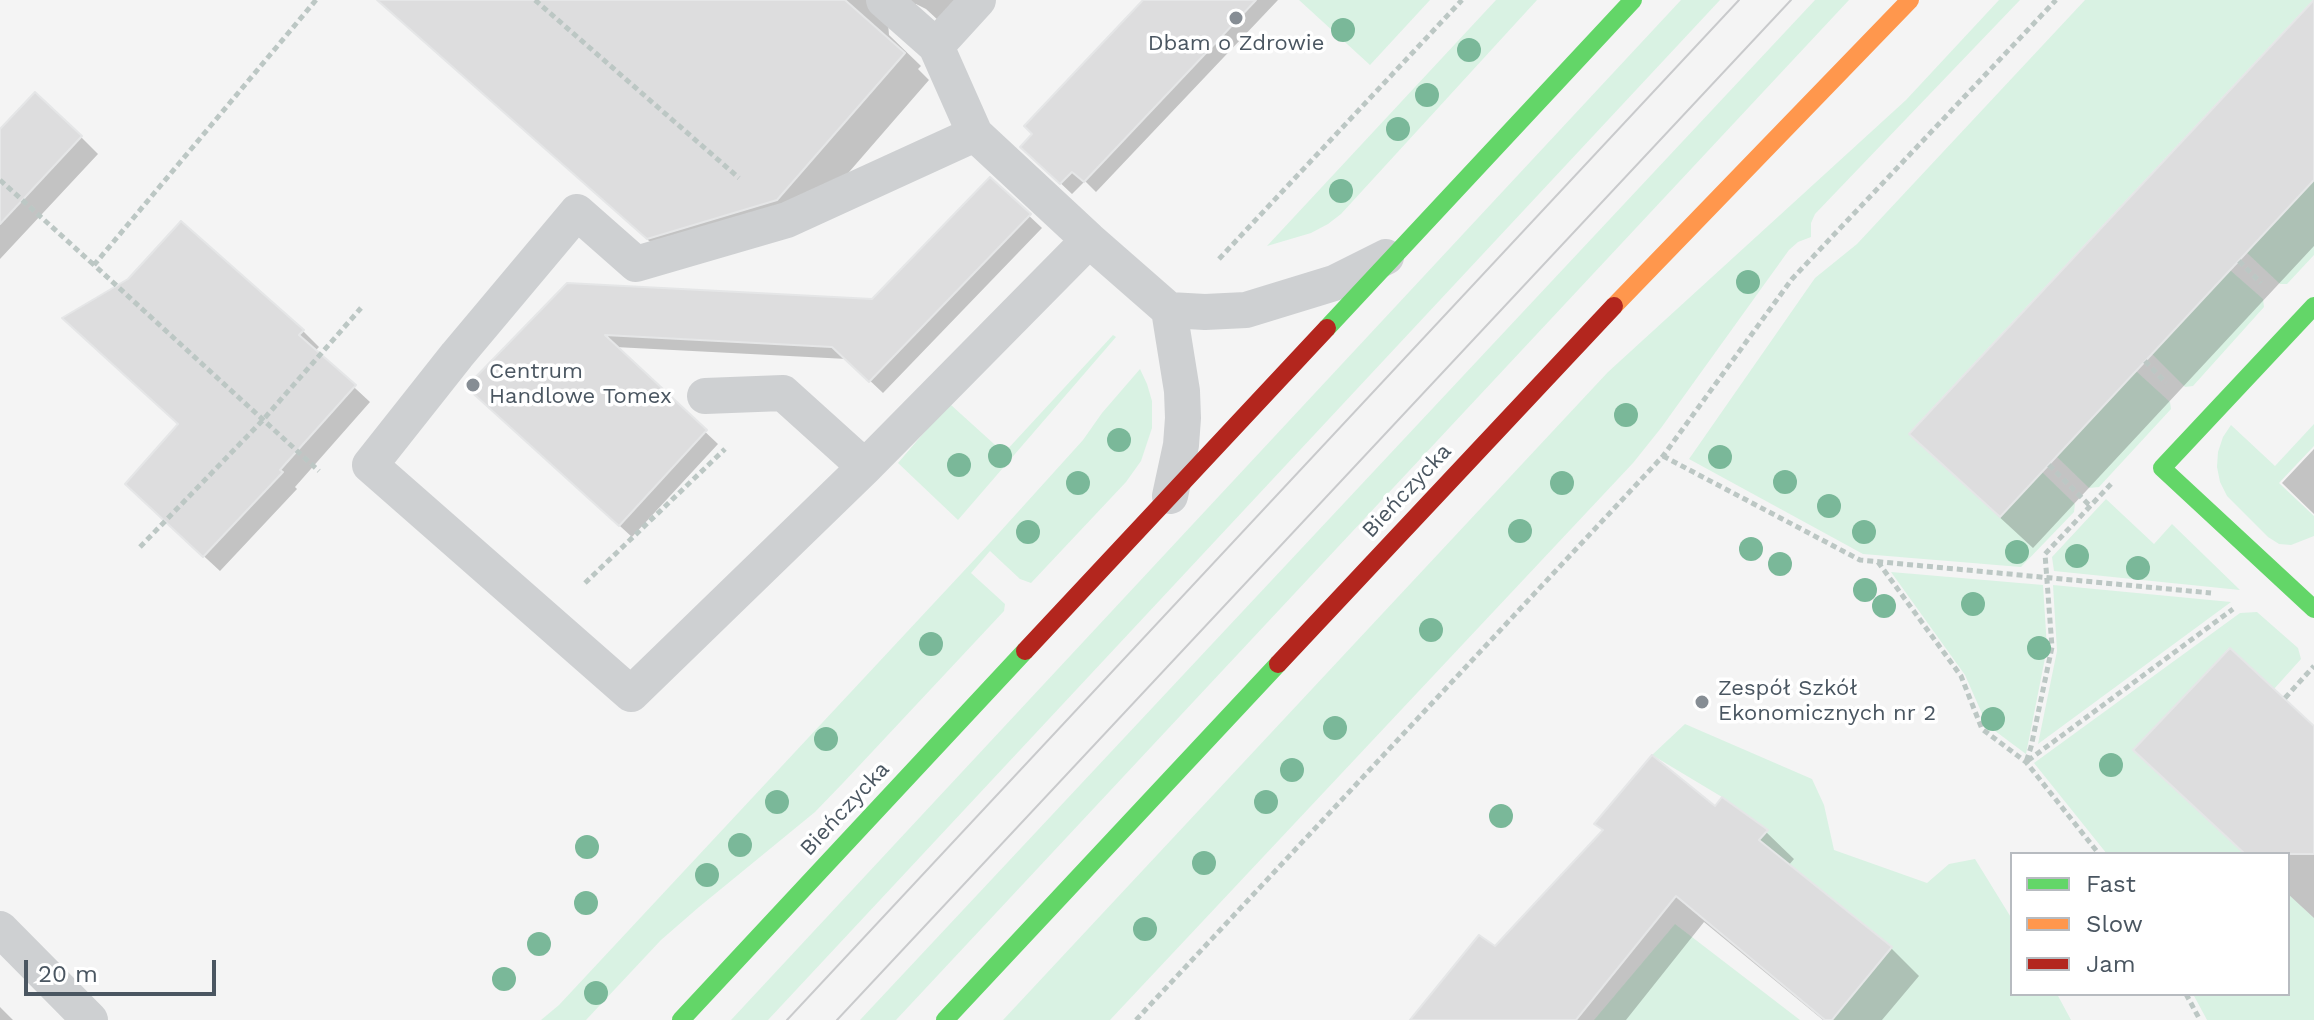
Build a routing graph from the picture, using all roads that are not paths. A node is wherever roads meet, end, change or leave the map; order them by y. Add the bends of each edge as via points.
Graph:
1 (884, 0) edge
2 (978, 0) edge
3 (1633, 0) edge
4 (1910, 0) edge
5 (936, 46) junction
6 (975, 134) junction
7 (1089, 240) junction
8 (1401, 249) junction
9 (2314, 306) edge
10 (1169, 310) junction
11 (705, 396) dead end
12 (865, 467) junction
13 (1170, 496) junction
14 (2311, 598) edge
15 (0, 929) edge
16 (90, 1020) edge
17 (681, 1020) edge
18 (945, 1020) edge

1 - 5 lane
2 - 5 lane
3 - 8 main road, Bieńczycka
4 - 18 main road, Bieńczycka via 1579,342
5 - 6 lane
6 - 7 lane
6 - 12 lane via 787,220 636,264 577,212 370,465 631,694
7 - 10 lane
7 - 12 lane
8 - 10 lane via 1334,283 1271,304 1246,310
8 - 13 main road, Bieńczycka
9 - 14 main road via 2162,468
10 - 13 lane via 1183,418
11 - 12 lane via 783,393
13 - 17 main road, Bieńczycka
15 - 16 lane

